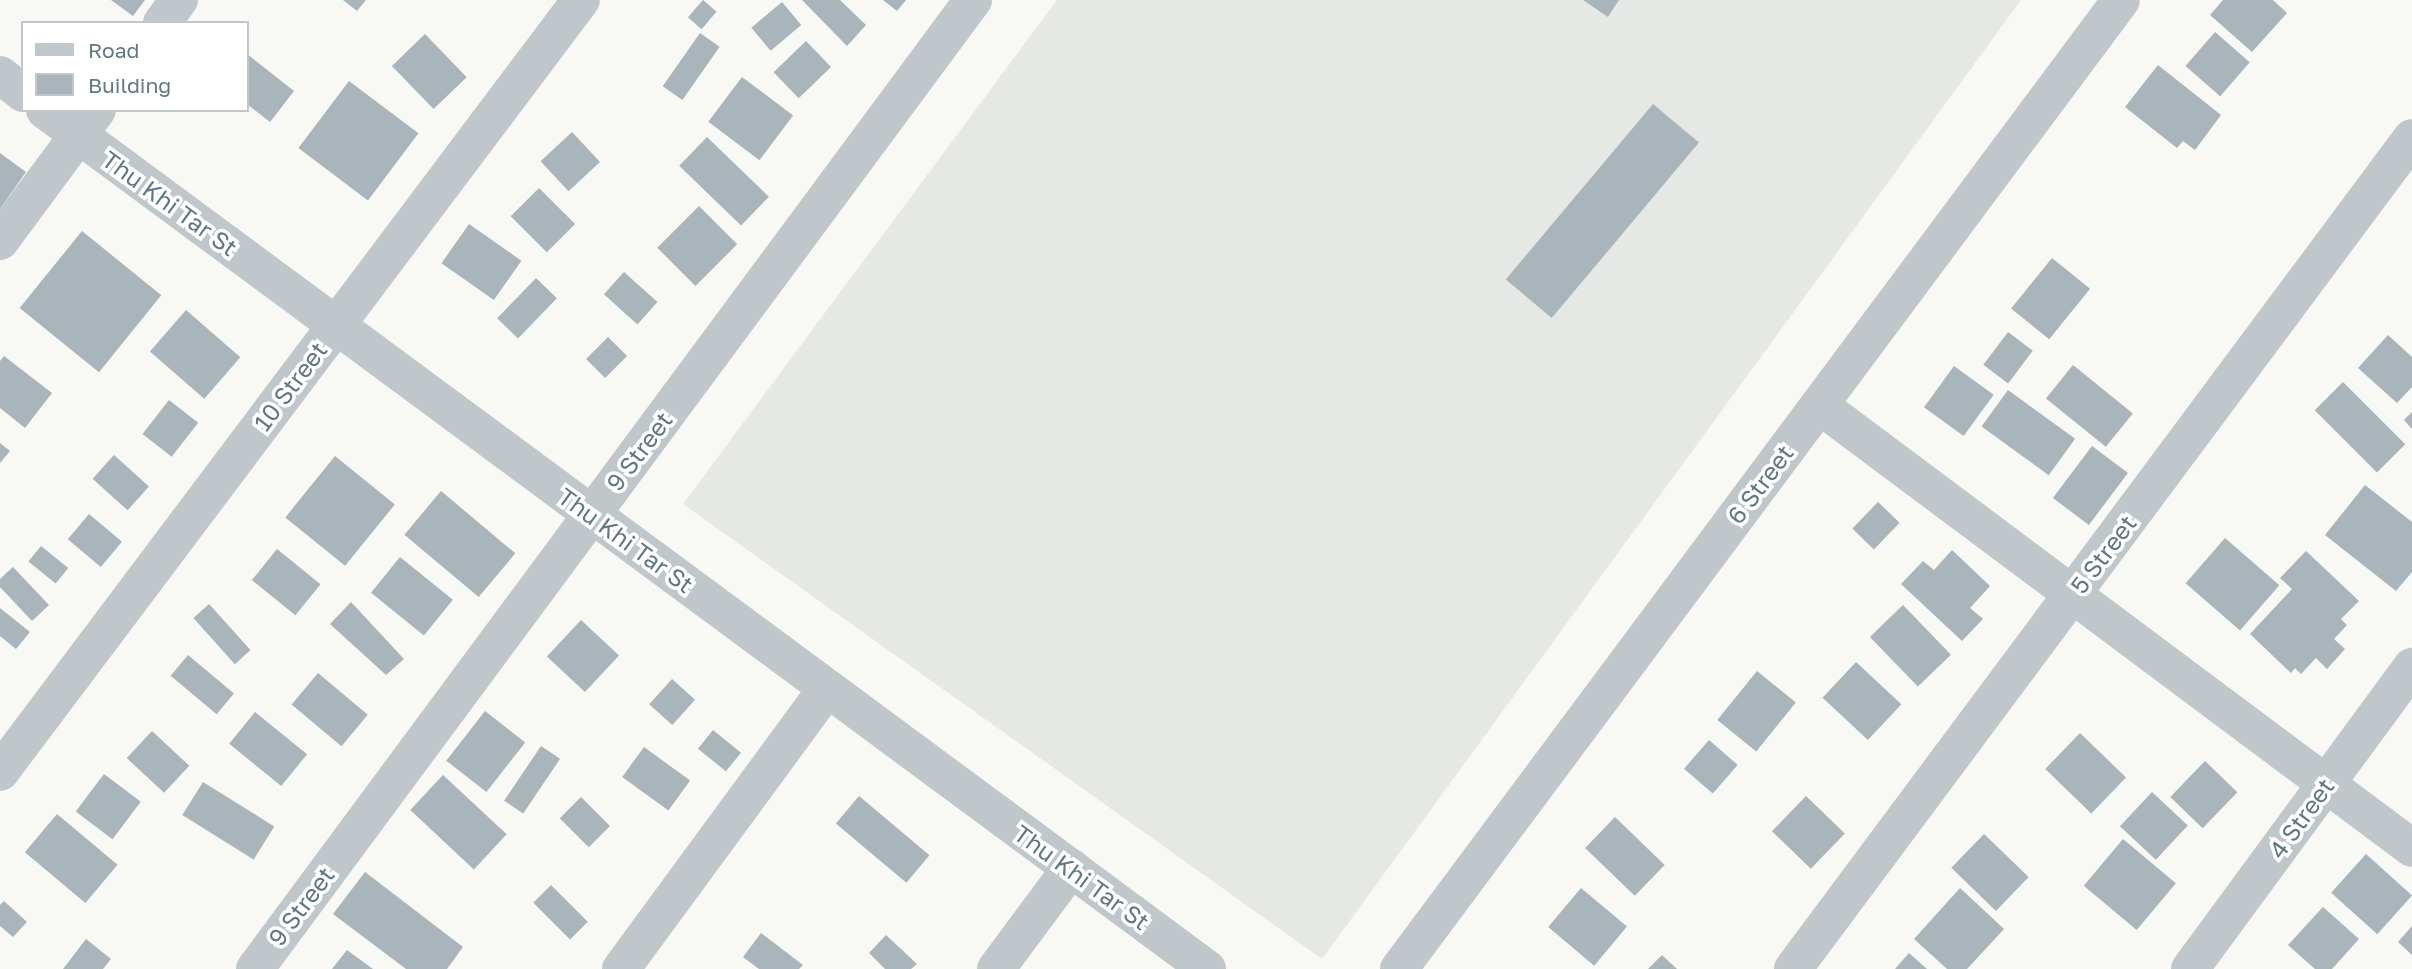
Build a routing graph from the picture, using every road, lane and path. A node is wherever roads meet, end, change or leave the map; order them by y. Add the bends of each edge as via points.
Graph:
1 (179, 0) edge
2 (581, 0) edge
3 (973, 0) edge
4 (2121, 0) edge
5 (163, 21) edge
6 (0, 75) edge
7 (21, 91) edge
8 (52, 112) edge
9 (88, 123) edge
10 (2412, 138) edge
11 (0, 241) edge
12 (336, 325) junction
13 (1819, 405) junction
14 (592, 515) junction
15 (2073, 594) junction
16 (2412, 667) edge
17 (827, 689) junction
18 (0, 772) edge
19 (2326, 784) junction
20 (2412, 848) edge
21 (1071, 868) junction
22 (255, 969) edge
23 (621, 969) edge
24 (996, 969) edge
25 (1207, 969) edge
26 (1399, 969) edge
27 (1793, 969) edge
28 (2190, 969) edge

1 - 5 street
2 - 12 street, 10 Street
3 - 14 street, 9 Street
4 - 13 street, 6 Street
6 - 7 street
8 - 9 street, Thu Khi Tar St
9 - 11 street
9 - 12 street, Thu Khi Tar St
10 - 15 street, 5 Street
12 - 14 street, Thu Khi Tar St
12 - 18 street, 10 Street
13 - 15 street
13 - 26 street, 6 Street
14 - 17 street, Thu Khi Tar St
14 - 22 street, 9 Street
15 - 19 street
15 - 27 street, 5 Street
16 - 19 street, 4 Street
17 - 21 street, Thu Khi Tar St
17 - 23 street
19 - 20 street
19 - 28 street, 4 Street
21 - 24 street
21 - 25 street, Thu Khi Tar St

